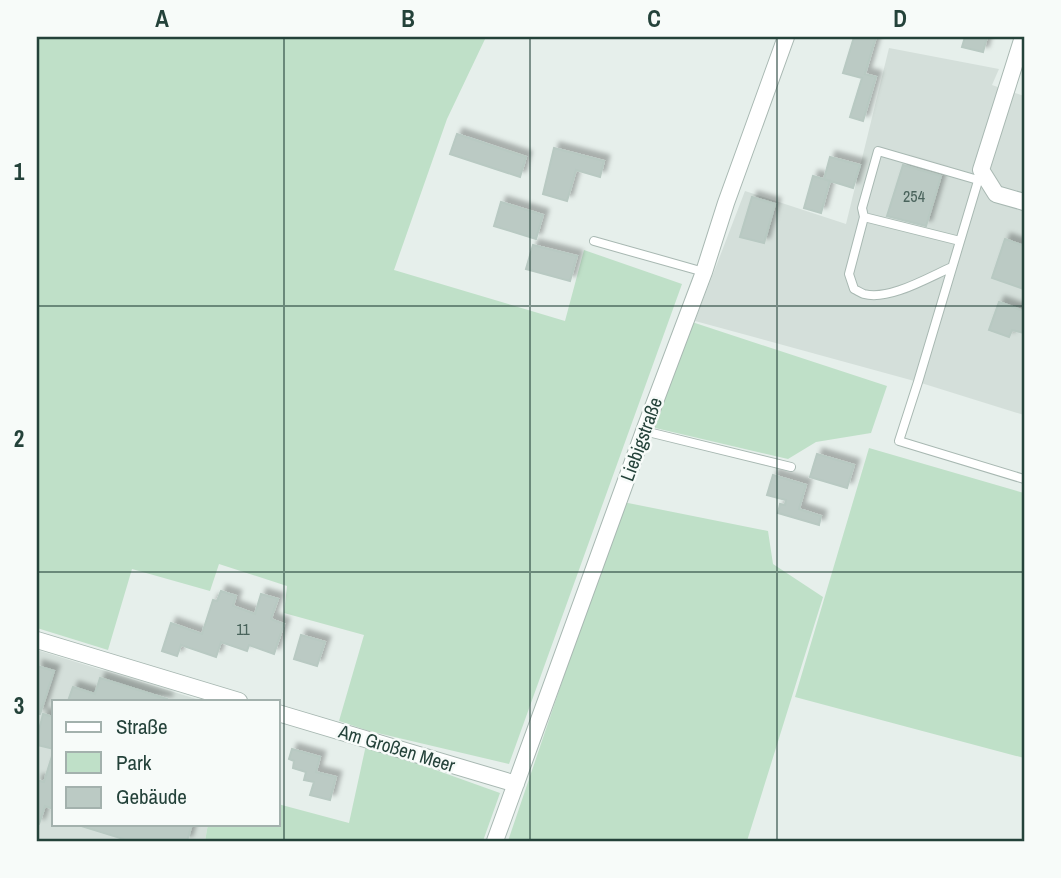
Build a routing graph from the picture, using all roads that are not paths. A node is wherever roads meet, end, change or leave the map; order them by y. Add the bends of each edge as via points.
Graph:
1 (786, 37) edge
2 (1023, 37) edge
3 (979, 175) junction
4 (1024, 202) edge
5 (864, 217) junction
6 (594, 241) dead end
7 (960, 241) junction
8 (952, 267) junction
9 (704, 272) junction
10 (644, 431) junction
11 (791, 467) dead end
12 (1024, 479) edge
13 (37, 640) edge
14 (236, 700) edge
15 (280, 714) edge
16 (516, 784) junction
17 (495, 841) edge

1 - 9 street, Liebigstraße
2 - 3 street
3 - 4 street via 996,194
3 - 5 lane via 878,151 862,208
3 - 7 lane
5 - 7 lane
5 - 8 lane via 849,274 854,289 865,295 902,290
6 - 9 lane
7 - 8 lane
8 - 12 lane via 899,441
9 - 10 street, Liebigstraße
10 - 11 lane
10 - 16 street, Liebigstraße
13 - 14 street
15 - 16 street, Am Großen Meer
16 - 17 street, Liebigstraße

